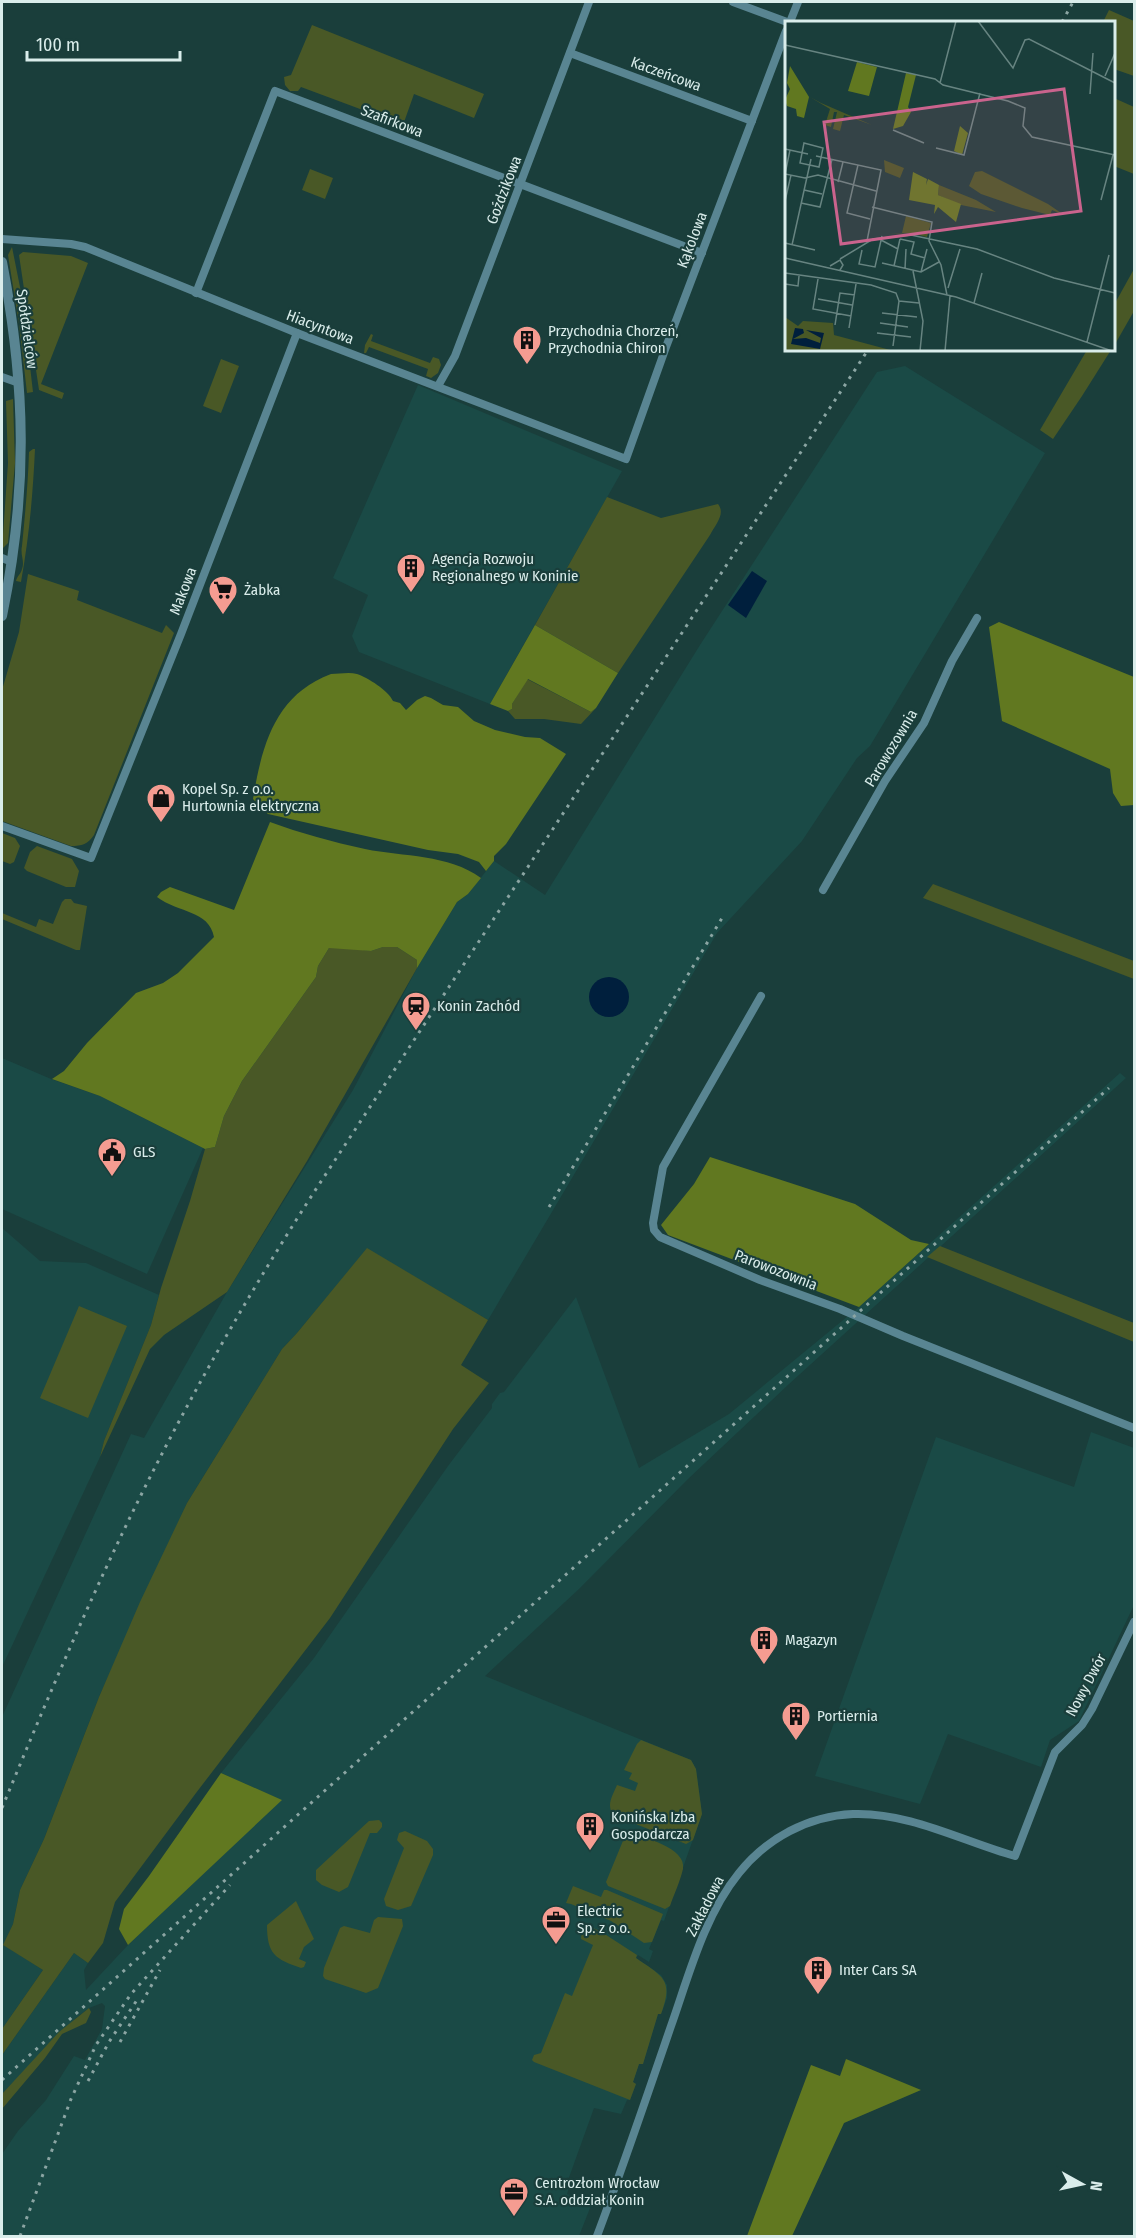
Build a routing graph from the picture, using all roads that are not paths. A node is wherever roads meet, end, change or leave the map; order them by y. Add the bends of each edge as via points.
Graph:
1 (589, 2) edge
2 (733, 2) edge
3 (798, 2) edge
4 (786, 21) edge
5 (789, 21) edge
6 (785, 34) edge
7 (570, 53) junction
8 (752, 121) junction
9 (521, 185) junction
10 (2, 239) edge
11 (702, 253) junction
12 (2, 262) edge
13 (196, 293) junction
14 (297, 333) junction
15 (2, 377) edge
16 (19, 383) junction
17 (438, 386) junction
18 (626, 459) joint
19 (7, 560) edge
20 (2, 616) edge
21 (977, 618) dead end
22 (2, 828) edge
23 (823, 890) dead end
24 (761, 996) dead end
25 (1134, 1428) edge
26 (1134, 1622) edge
27 (1015, 1856) joint
28 (597, 2236) edge

1 - 7 street, Goździkowa
2 - 4 street
3 - 5 street
6 - 8 street, Kąkolowa
7 - 8 street, Kaczeńcowa
7 - 9 street, Goździkowa
8 - 11 street, Kąkolowa
9 - 11 street, Szafirkowa
9 - 13 street, Szafirkowa via 275,91
9 - 17 street, Goździkowa via 455,356
10 - 13 street, Hiacyntowa via 71,244
11 - 18 street, Kąkolowa
12 - 16 street, Spółdzielców
13 - 14 street, Hiacyntowa
14 - 17 street, Hiacyntowa
14 - 22 street, Makowa via 91,858
15 - 16 street
16 - 19 street, Spółdzielców via 21,476
17 - 18 street, Hiacyntowa
19 - 20 street, Spółdzielców
21 - 23 street, Parowozownia via 924,723
24 - 25 street, Parowozownia via 663,1167 652,1223 660,1237
26 - 27 street, Nowy Dwór via 1092,1709 1055,1752
27 - 28 street, Zakładowa via 904,1819 865,1814 810,1822 763,1848 732,1882 707,1928

